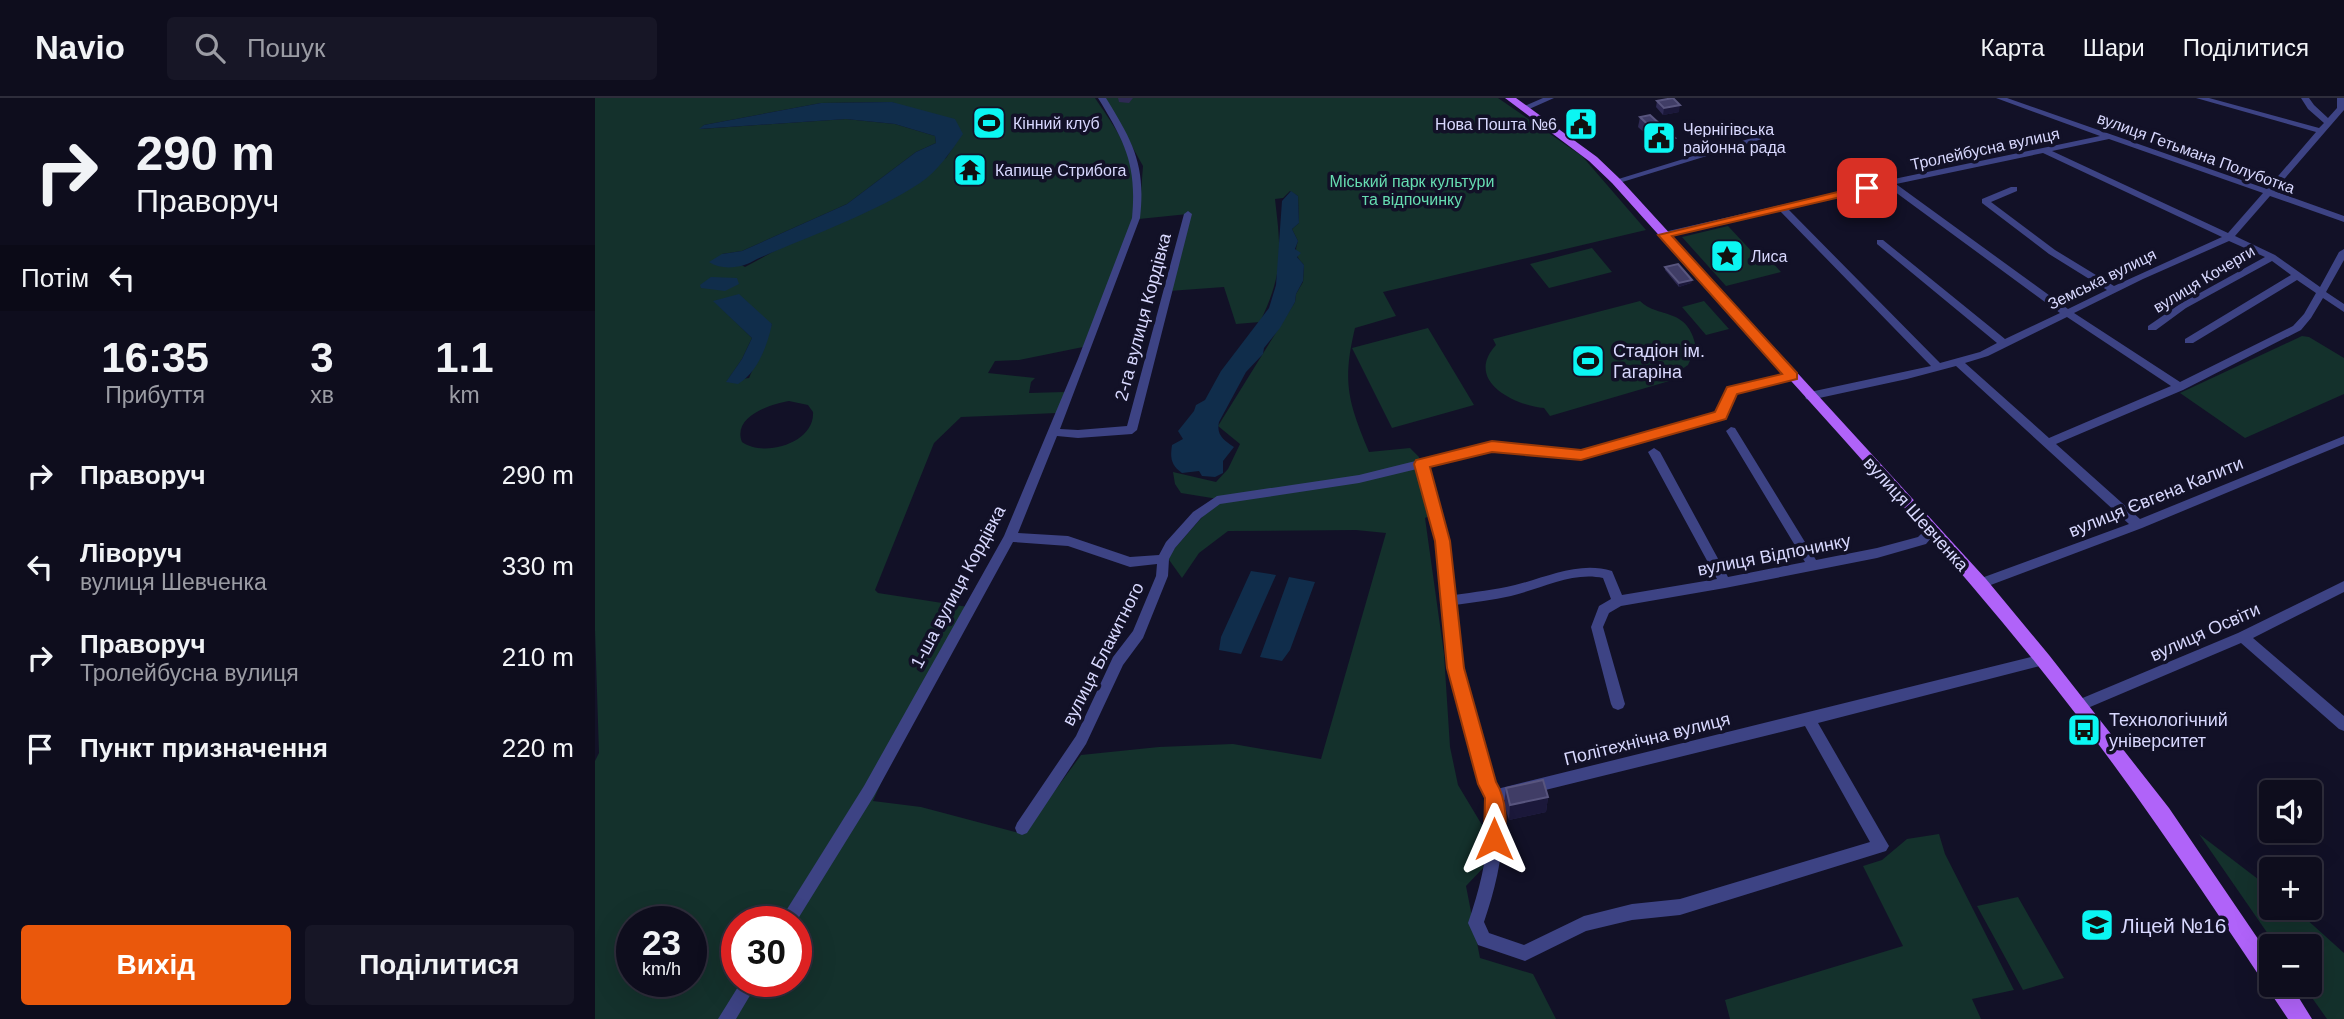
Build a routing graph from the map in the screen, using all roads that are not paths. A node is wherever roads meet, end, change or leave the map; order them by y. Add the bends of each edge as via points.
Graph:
1 (1102, 98) edge
2 (1510, 98) edge
3 (1550, 98) edge
4 (2000, 98) edge
5 (2200, 98) edge
6 (2305, 98) edge
7 (2341, 98) edge
8 (2222, 101) edge
9 (1524, 108) junction
10 (2328, 122) junction
11 (2321, 131) junction
12 (2107, 137) junction
13 (1758, 139) dead end
14 (2045, 151) junction
15 (1616, 181) junction
16 (1889, 183) junction
17 (2014, 189) dead end
18 (2269, 195) junction
19 (1781, 208) junction
20 (1188, 214) dead end
21 (2344, 219) edge
22 (1664, 235) junction
23 (2230, 237) junction
24 (1880, 242) dead end
25 (2344, 251) edge
26 (2272, 257) junction
27 (2298, 275) junction
28 (2114, 290) junction
29 (2319, 292) junction
30 (2344, 310) edge
31 (2067, 313) junction
32 (2152, 328) dead end
33 (2189, 341) dead end
34 (2003, 343) junction
35 (1959, 363) junction
36 (1939, 368) junction
37 (1792, 376) junction
38 (2179, 387) junction
39 (1810, 396) junction
40 (1731, 431) dead end
41 (1054, 432) junction
42 (2344, 440) edge
43 (2048, 443) junction
44 (1654, 452) dead end
45 (1421, 464) junction
46 (2138, 524) junction
47 (1931, 531) junction
48 (1010, 537) junction
49 (1163, 559) junction
50 (1813, 565) junction
51 (1725, 583) junction
52 (1980, 584) junction
53 (2344, 586) edge
54 (1450, 601) junction
55 (1618, 601) junction
56 (2242, 637) junction
57 (2043, 660) junction
58 (1618, 704) dead end
59 (2078, 705) junction
60 (1808, 719) junction
61 (2344, 725) edge
62 (1495, 796) junction
63 (1022, 828) dead end
64 (1881, 846) joint
65 (797, 906) edge
66 (1525, 953) joint
67 (2259, 958) edge
68 (740, 997) edge
69 (2286, 997) edge
70 (726, 1019) edge
71 (2301, 1019) edge

1 - 41 street, 1-ша вулиця Кордівка via 1138,166 1136,218
2 - 9 main road, вулиця Шевченка
3 - 9 street
4 - 12 street, вулиця Гетьмана Полуботка
5 - 8 street
6 - 10 street
7 - 10 street via 2341,108
8 - 11 street
9 - 15 main road, вулиця Шевченка
10 - 11 street, Земська вулиця
11 - 18 street, Земська вулиця
12 - 14 street, Тролейбусна вулиця
12 - 18 street, вулиця Гетьмана Полуботка
13 - 15 street
14 - 16 street, Тролейбусна вулиця
14 - 23 street, вулиця Кочерги
15 - 22 main road, вулиця Шевченка
16 - 19 street, Тролейбусна вулиця
16 - 31 street
17 - 28 street via 1985,201 2052,252
18 - 21 street, вулиця Гетьмана Полуботка
18 - 23 street, Земська вулиця
19 - 22 street, Тролейбусна вулиця
19 - 36 street
20 - 41 street, 2-га вулиця Кордівка via 1132,430
22 - 37 main road, вулиця Шевченка
23 - 26 street, вулиця Кочерги
23 - 28 street, Земська вулиця
24 - 34 street
25 - 29 street
26 - 27 street, вулиця Кочерги
26 - 32 street, вулиця Кочерги
27 - 29 street, вулиця Кочерги
27 - 33 street
28 - 31 street, Земська вулиця
29 - 30 street, вулиця Кочерги
29 - 38 street via 2297,328
31 - 34 street, Земська вулиця
31 - 38 street
34 - 35 street, Земська вулиця
35 - 36 street, Земська вулиця
35 - 43 street
36 - 39 street, Земська вулиця
37 - 39 main road, вулиця Шевченка
37 - 45 street via 1732,390 1721,416 1581,455 1492,446
38 - 43 street
39 - 47 main road, вулиця Шевченка
40 - 50 street
41 - 48 street, 1-ша вулиця Кордівка
42 - 46 street, вулиця Євгена Калити
43 - 46 street
44 - 51 street
45 - 49 street, вулиця Блакитного via 1359,479 1217,500 1197,515
45 - 54 street via 1443,541
46 - 52 street, вулиця Євгена Калити
47 - 50 street, вулиця Відпочинку via 1922,541
47 - 52 main road, вулиця Шевченка
48 - 49 street via 1068,541 1130,562
48 - 65 street, 1-ша вулиця Кордівка via 869,791
49 - 63 street, вулиця Блакитного via 1162,576 1138,634 1118,661 1081,740
50 - 51 street, вулиця Відпочинку
51 - 55 street, вулиця Відпочинку
52 - 57 main road, вулиця Шевченка
53 - 56 street, вулиця Освіти
54 - 55 street via 1598,570 1608,576
54 - 62 street via 1455,668
55 - 58 street via 1604,610 1597,627
56 - 59 street, вулиця Освіти
56 - 61 street
57 - 59 main road, вулиця Шевченка
57 - 60 street, Політехнічна вулиця
59 - 67 main road, вулиця Шевченка via 2162,814
60 - 62 street, Політехнічна вулиця
60 - 64 street
62 - 66 street via 1494,860 1476,923 1484,939
64 - 66 street via 1680,907 1584,924
68 - 70 street
69 - 71 main road

